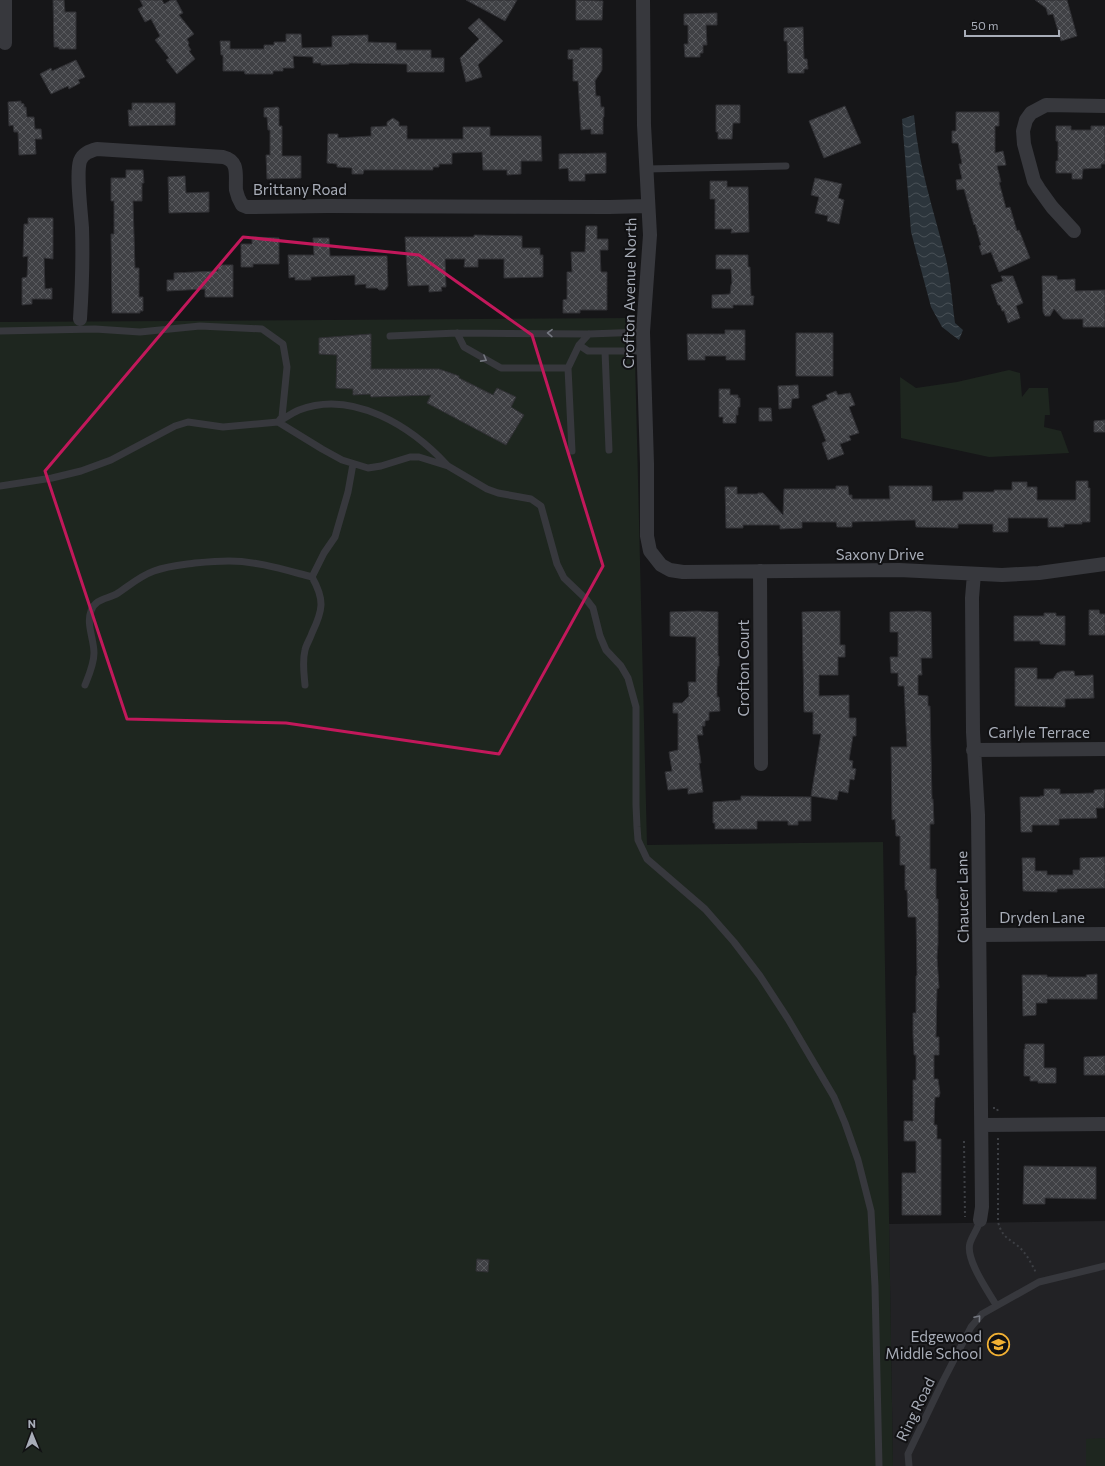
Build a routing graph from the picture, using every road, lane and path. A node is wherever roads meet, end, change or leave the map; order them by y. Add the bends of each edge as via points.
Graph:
1 (5, 0) edge
2 (644, 0) edge
3 (5, 43) dead end
4 (1105, 106) edge
5 (786, 166) dead end
6 (646, 169) junction
7 (648, 206) junction
8 (1074, 231) dead end
9 (80, 319) dead end
10 (0, 331) edge
11 (643, 332) junction
12 (457, 333) junction
13 (589, 334) junction
14 (390, 336) dead end
15 (579, 345) junction
16 (605, 351) junction
17 (644, 351) junction
18 (568, 368) junction
19 (278, 422) junction
20 (609, 450) dead end
21 (572, 451) dead end
22 (353, 464) junction
23 (448, 466) junction
24 (0, 486) edge
25 (657, 560) joint
26 (1105, 564) edge
27 (760, 571) junction
28 (974, 574) junction
29 (312, 577) junction
30 (85, 685) dead end
31 (305, 685) dead end
32 (1105, 749) edge
33 (973, 750) junction
34 (761, 764) dead end
35 (1105, 934) edge
36 (980, 935) junction
37 (991, 1108) dead end
38 (998, 1114) dead end
39 (1105, 1124) edge
40 (982, 1125) junction
41 (998, 1134) dead end
42 (964, 1141) dead end
43 (965, 1217) dead end
44 (980, 1220) joint
45 (1105, 1266) edge
46 (1039, 1282) junction
47 (996, 1305) junction
48 (879, 1466) edge
49 (909, 1466) edge

1 - 3 street
2 - 6 street, Crofton Avenue North
4 - 8 street via 1046,105 1031,113 1023,131 1034,181
5 - 6 lane
6 - 7 street, Crofton Avenue North
7 - 9 street, Brittany Road via 247,207 242,205 236,191 235,169 229,158 97,149 83,155 80,162
7 - 11 street, Crofton Avenue North via 650,235
10 - 19 lane via 95,328 140,332 200,326 262,329 283,344 287,367 282,417
11 - 13 lane
11 - 17 street, Crofton Avenue North
13 -> 12 lane
12 - 14 lane
12 -> 18 lane via 464,347 501,368
13 - 15 lane
15 - 16 lane via 588,351
15 - 18 lane
16 - 17 lane
16 - 20 lane
17 - 25 street, Crofton Avenue North via 647,536 650,551
18 - 21 lane
19 - 22 lane via 322,449
19 - 23 lane via 310,407 353,406 396,422
19 - 24 lane via 224,427 188,422 169,429 111,460 81,471
22 - 23 lane via 368,468 419,457
22 - 29 lane via 335,538
23 - 48 lane via 487,489 531,499 541,506 557,564 564,578 593,608 606,650 621,666 635,699 638,840 647,859 705,909 734,942 788,1019 836,1103 858,1160 871,1211
25 - 27 street, Saxony Drive via 670,570 683,572
26 - 28 street, Saxony Drive via 1039,573
27 - 28 street, Saxony Drive via 899,570
27 - 34 street, Crofton Court
28 - 33 street, Chaucer Lane
29 - 30 lane via 230,561 170,566 153,571 95,604 91,611 94,654
29 - 31 lane via 322,601 320,616 305,649
32 - 33 street, Carlyle Terrace
33 - 36 street, Chaucer Lane via 978,815
35 - 36 street, Dryden Lane
36 - 40 street, Chaucer Lane
37 - 38 path via 998,1108
39 - 40 street
40 - 44 street, Chaucer Lane
41 - 46 path via 1001,1231 1006,1238 1023,1250
42 - 43 path
44 - 47 lane via 969,1253
45 - 46 lane, Ring Road
46 - 47 lane, Ring Road
49 -> 47 lane, Ring Road via 908,1454 971,1327 982,1314

